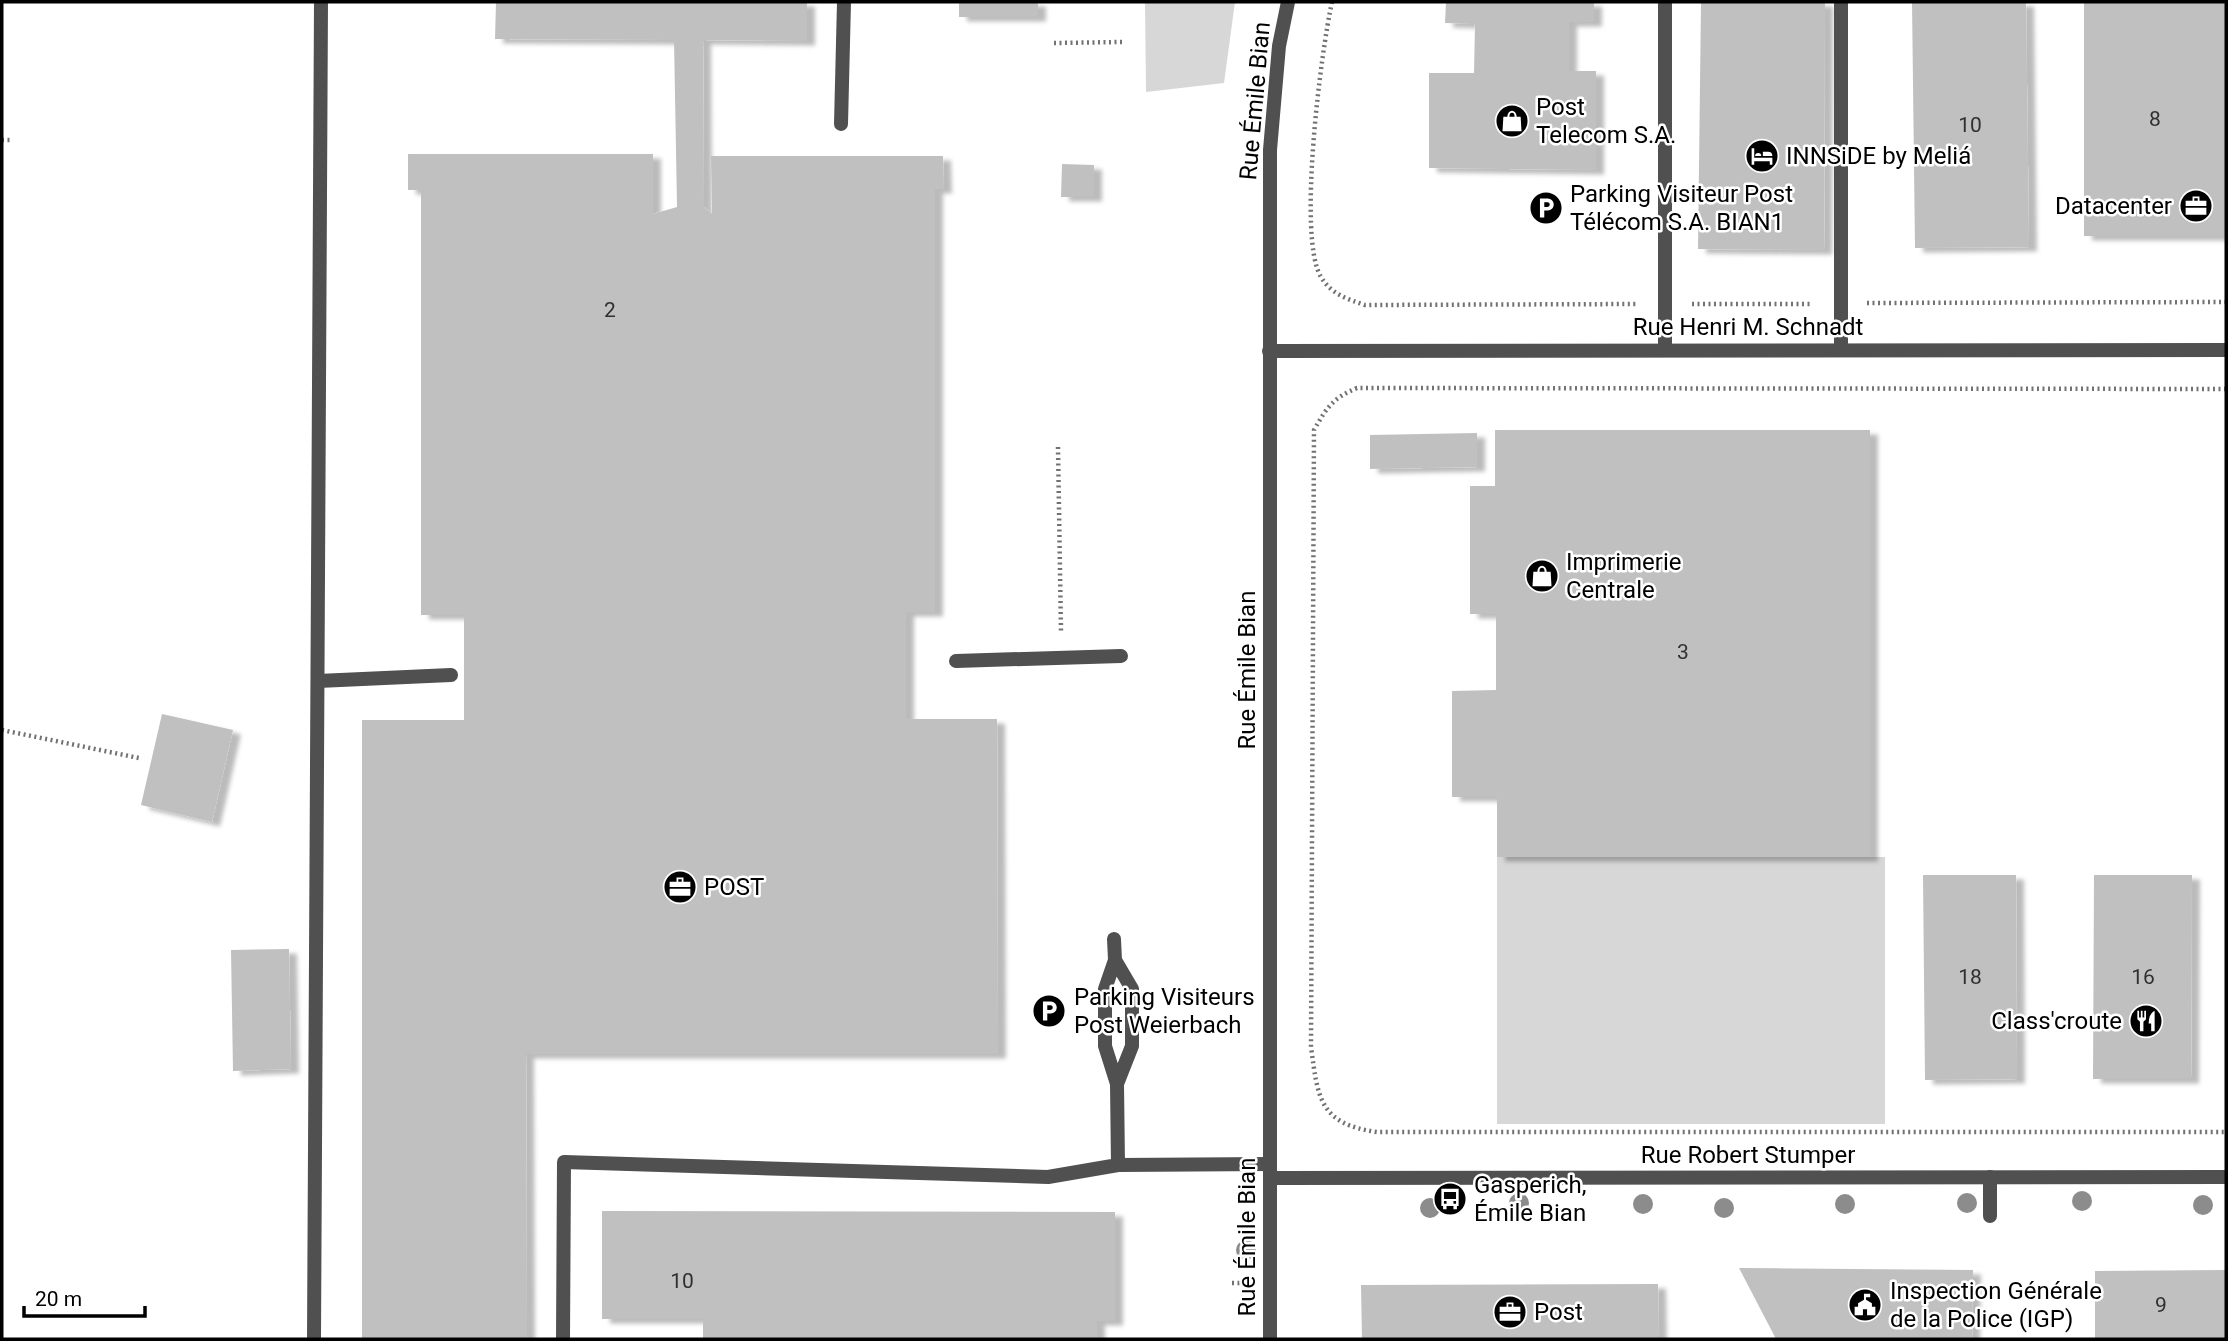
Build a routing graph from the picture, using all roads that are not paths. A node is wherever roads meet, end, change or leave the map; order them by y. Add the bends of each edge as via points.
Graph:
1 (320, 2) edge
2 (844, 2) edge
3 (1288, 2) edge
4 (1665, 2) edge
5 (1840, 2) edge
6 (841, 124) dead end
7 (1665, 350) junction
8 (1841, 350) junction
9 (2226, 350) edge
10 (1269, 351) junction
11 (1121, 656) dead end
12 (957, 661) dead end
13 (451, 675) dead end
14 (318, 681) junction
15 (1114, 939) dead end
16 (1115, 960) junction
17 (1117, 1084) junction
18 (1118, 1165) junction
19 (1270, 1171) junction
20 (1990, 1177) junction
21 (2226, 1177) edge
22 (1990, 1216) dead end
23 (314, 1339) edge
24 (563, 1339) edge
25 (1270, 1339) edge

1 - 14 street
2 - 6 street
3 - 10 street, Rue Émile Bian via 1269,150
4 - 7 street
5 - 8 street
7 - 8 street, Rue Henri M. Schnadt
7 - 10 street, Rue Henri M. Schnadt
8 - 9 street, Rue Henri M. Schnadt
10 - 19 street, Rue Émile Bian
11 - 12 street
13 - 14 street
14 - 23 street
15 - 16 street
16 - 17 street via 1105,989 1105,1046
16 - 17 street via 1132,989 1132,1046
17 - 18 street
18 - 19 street, Rue Robert Stumper
18 - 24 street, Rue Robert Stumper via 1048,1177 564,1162
19 - 20 street, Rue Robert Stumper
19 - 25 street, Rue Émile Bian
20 - 21 street, Rue Robert Stumper
20 - 22 street

